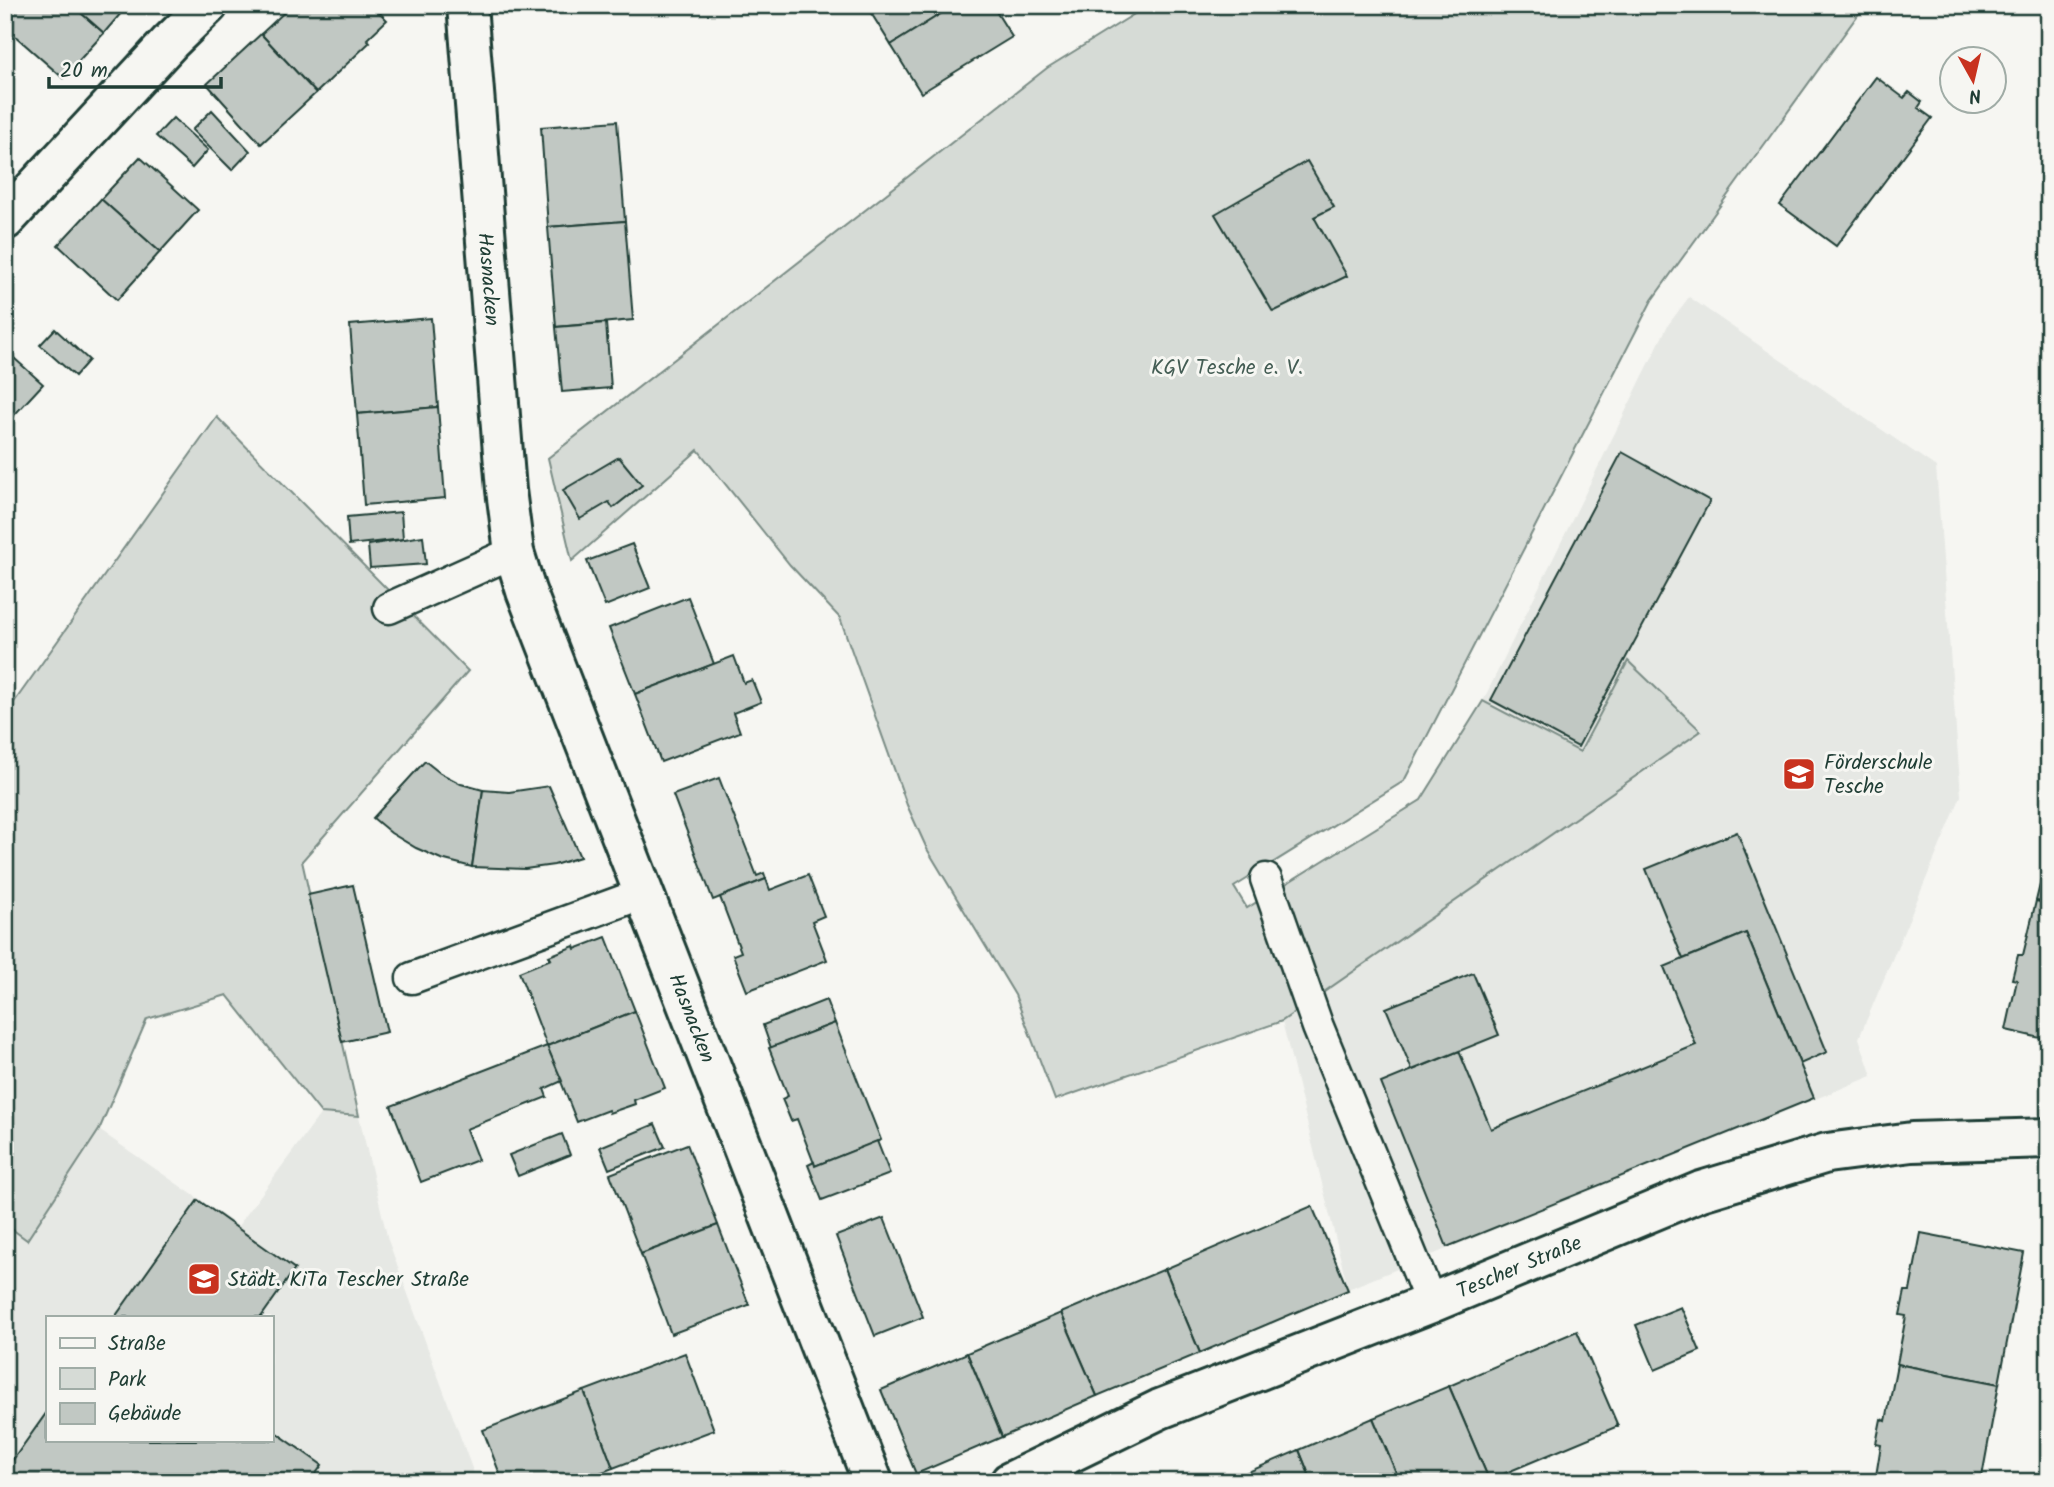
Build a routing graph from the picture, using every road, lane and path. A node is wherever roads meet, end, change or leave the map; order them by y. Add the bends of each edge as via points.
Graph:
1 (208, 5) edge
2 (467, 5) edge
3 (5, 220) edge
4 (514, 552) junction
5 (389, 608) dead end
6 (1266, 879) dead end
7 (644, 893) junction
8 (412, 978) dead end
9 (2049, 1138) edge
10 (1431, 1303) junction
11 (873, 1482) edge
12 (1010, 1482) edge

1 - 3 street
2 - 4 street, Hasnacken
4 - 5 lane
4 - 7 street, Hasnacken
6 - 10 lane via 1318,1027
7 - 8 lane
7 - 11 street, Hasnacken
9 - 10 street, Tescher Straße via 1912,1142 1827,1153 1701,1191
10 - 12 street, Tescher Straße via 1160,1409

